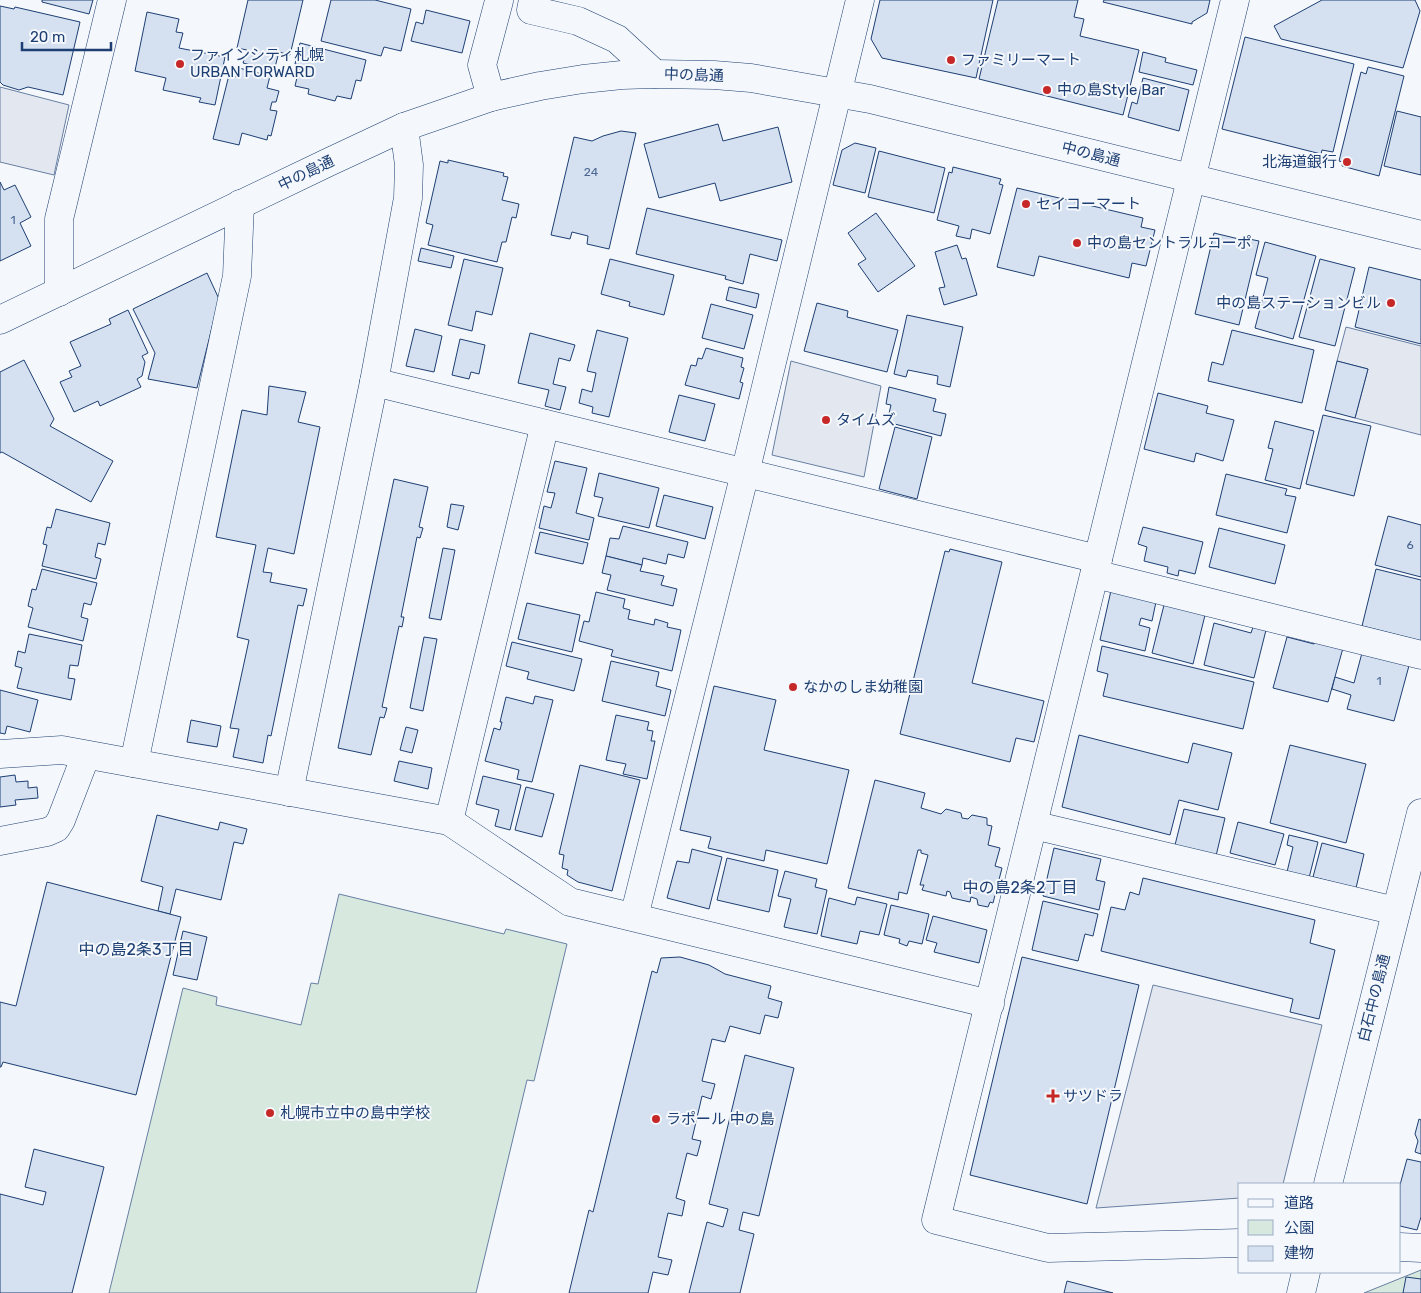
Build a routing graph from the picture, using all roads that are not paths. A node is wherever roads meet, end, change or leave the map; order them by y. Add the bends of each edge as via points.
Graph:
1 (112, 0) edge
2 (860, 0) edge
3 (1236, 0) edge
4 (496, 1) edge
5 (532, 5) edge
6 (655, 74) junction
7 (837, 93) junction
8 (491, 97) junction
9 (404, 127) junction
10 (1191, 179) junction
11 (240, 204) junction
12 (1421, 235) edge
13 (59, 292) junction
14 (0, 320) edge
15 (374, 382) junction
16 (545, 424) junction
17 (745, 473) junction
18 (1096, 567) junction
19 (1421, 655) edge
20 (0, 754) edge
21 (86, 755) junction
22 (134, 763) junction
23 (289, 792) junction
24 (1421, 812) edge
25 (449, 820) junction
26 (1033, 825) junction
27 (0, 841) edge
28 (1396, 912) junction
29 (634, 917) junction
30 (990, 1004) junction
31 (1328, 1183) edge
32 (1238, 1244) edge
33 (1401, 1247) edge
34 (1421, 1248) edge
35 (1306, 1273) edge
36 (1301, 1293) edge

1 - 13 street via 59,219
2 - 7 street
3 - 10 street
4 - 5 street
4 - 8 street via 482,65
5 - 6 street via 618,39
6 - 7 street, 中の島通 via 751,78
6 - 8 street, 中の島通 via 584,79
7 - 10 street, 中の島通
7 - 17 street
8 - 9 street, 中の島通
9 - 11 street, 中の島通
9 - 15 street via 409,165 408,198
10 - 12 street, 中の島通
10 - 18 street
11 - 13 street, 中の島通
11 - 22 street via 238,276
13 - 14 street, 中の島通
15 - 16 street
15 - 23 street
16 - 17 street
16 - 25 street
17 - 18 street
17 - 29 street
18 - 19 street
18 - 26 street
20 - 21 street via 62,750
21 - 22 street
21 - 27 street via 56,828
22 - 23 street
23 - 25 street
24 - 28 street, 白石中の島通
25 - 29 street via 570,902
26 - 28 street
26 - 30 street
28 - 31 street, 白石中の島通
29 - 30 street
30 - 32 street via 936,1220 1048,1248
33 - 34 street
35 - 36 street

